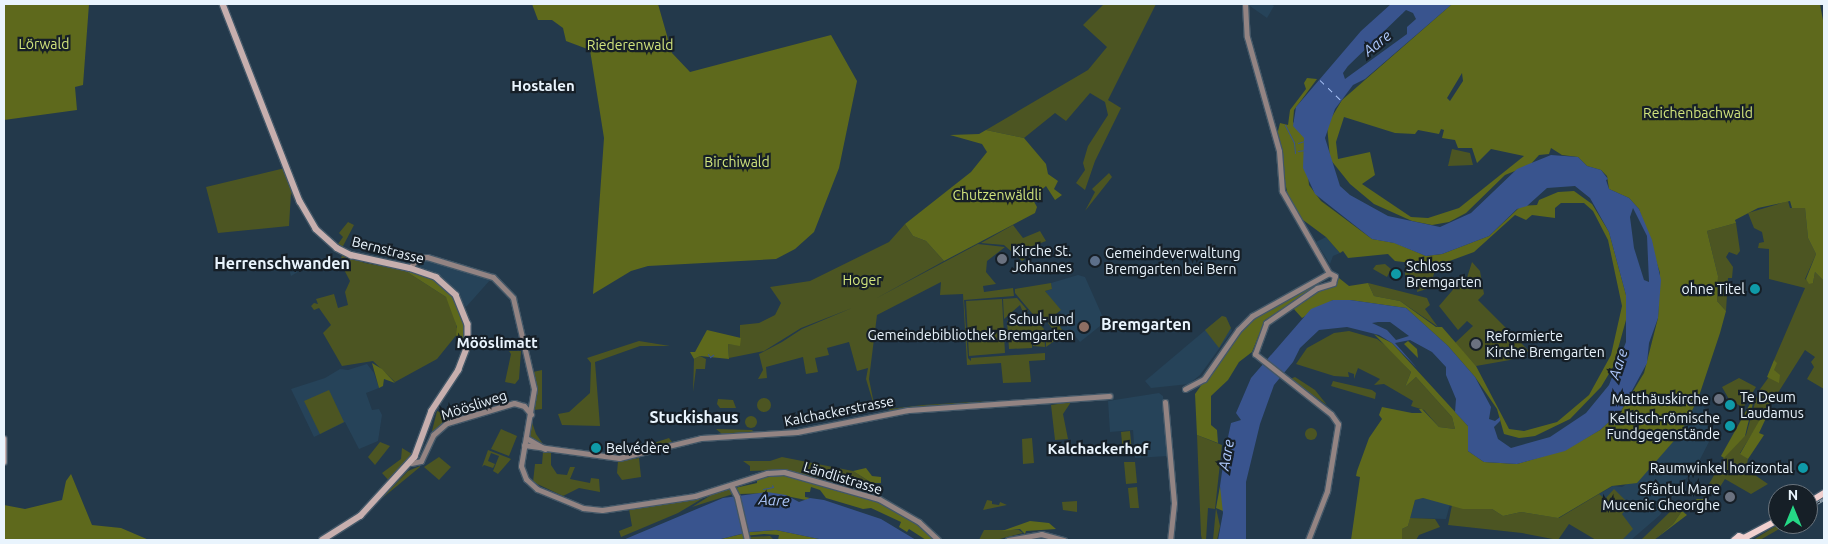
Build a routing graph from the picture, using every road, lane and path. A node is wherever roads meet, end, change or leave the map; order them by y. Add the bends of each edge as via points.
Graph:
1 (223, 4) edge
2 (1245, 4) edge
3 (410, 268) junction
4 (1329, 272) junction
5 (1185, 389) dead end
6 (1110, 396) dead end
7 (1165, 402) dead end
8 (531, 414) junction
9 (526, 438) junction
10 (4, 439) edge
11 (524, 445) junction
12 (545, 449) junction
13 (4, 462) edge
14 (412, 464) junction
15 (732, 487) junction
16 (1768, 527) edge
17 (1746, 539) edge
18 (323, 540) edge
19 (747, 540) edge
20 (938, 540) edge
21 (1008, 540) edge
22 (1064, 540) edge
23 (1170, 540) edge
24 (1308, 540) edge
25 (1734, 540) edge

1 - 3 main road, Bernstrasse via 300,202 311,222 327,240 345,253 367,261
2 - 4 street via 1246,32 1279,151 1282,191
3 - 8 street, Ländlistrasse via 416,258 426,257 486,275 506,288 516,305 532,376 534,396
3 - 14 main road, Bernstrasse via 433,276 453,291 464,309 469,331 459,370 432,411
4 - 5 street via 1252,316 1238,330 1204,379
4 - 24 street via 1334,276 1333,283 1317,288 1264,325 1255,353 1331,414 1339,430 1328,491
6 - 12 street, Kalchackerstrasse via 908,410 797,432 692,439 619,458
7 - 23 street via 1174,503
8 - 9 street, Ländlistrasse
8 - 14 street, Möösliweg via 522,405 512,403 447,423 433,435 422,458
9 - 11 street, Ländlistrasse
9 - 12 street, Kalchackerstrasse
10 - 13 main road
11 - 12 street, Kalchackerstrasse
11 - 15 street, Ländlistrasse via 521,466 529,483 588,510 611,510
14 - 18 main road, Bernstrasse via 361,516
15 - 19 street
15 - 20 street, Ländlistrasse via 780,472 860,492 915,519
16 - 17 main road
17 - 25 main road via 1738,537
21 - 22 street via 1041,534

